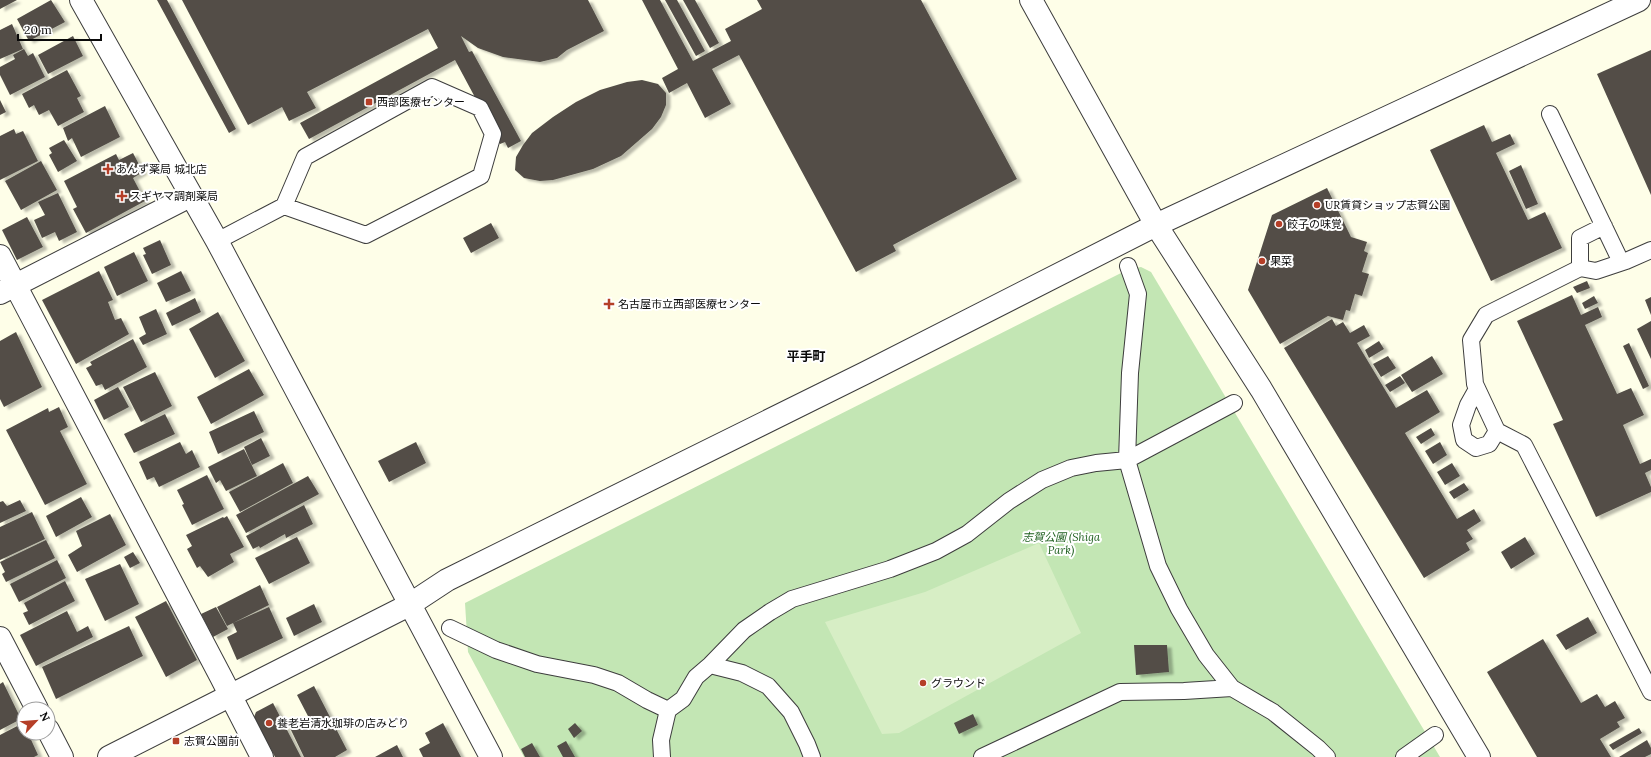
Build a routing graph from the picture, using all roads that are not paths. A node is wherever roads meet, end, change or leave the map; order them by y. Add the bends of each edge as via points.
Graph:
1 (81, 0) edge
2 (1031, 0) edge
3 (1639, 0) edge
4 (1550, 114) dead end
5 (190, 196) junction
6 (284, 206) junction
7 (1156, 225) junction
8 (1604, 226) junction
9 (217, 241) junction
10 (1651, 250) edge
11 (0, 256) edge
12 (1621, 262) junction
13 (1128, 266) dead end
14 (1580, 268) junction
15 (8, 290) edge
16 (1477, 389) junction
17 (1234, 403) dead end
18 (1497, 431) junction
19 (1127, 460) junction
20 (409, 605) junction
21 (450, 628) dead end
22 (0, 638) edge
23 (710, 665) junction
24 (1232, 688) junction
25 (1651, 692) edge
26 (230, 695) junction
27 (33, 701) edge
28 (668, 710) junction
29 (1435, 735) dead end
30 (54, 741) edge
31 (62, 757) edge
32 (109, 757) edge
33 (262, 757) edge
34 (491, 757) edge
35 (662, 757) edge
36 (812, 757) edge
37 (982, 757) edge
38 (1327, 757) edge
39 (1404, 757) edge
40 (1479, 757) edge

1 - 5 street via 154,127
2 - 7 street
3 - 7 street
4 - 8 lane
5 - 9 street
5 - 15 street
6 - 6 lane via 305,157 432,87 480,108 493,134 481,176 366,235
6 - 9 lane
7 - 20 street via 447,580
7 - 40 street via 1260,389
8 - 12 lane
8 - 14 lane via 1580,238
9 - 20 street
10 - 12 lane
11 - 15 street
12 - 14 lane via 1596,270
13 - 19 lane via 1138,294 1130,374
14 - 16 lane via 1486,315 1471,340
15 - 26 street
16 - 18 lane
16 - 18 lane via 1462,424 1464,440 1476,448 1489,444
17 - 19 lane
18 - 25 lane via 1524,445
19 - 23 lane via 1071,468 1042,480 1009,501 967,534 936,550 890,570 792,599 744,630
19 - 24 lane via 1158,566 1206,655
20 - 26 street
20 - 34 street
21 - 28 lane via 496,650 537,664 594,675 618,683
22 - 27 street
23 - 28 lane via 696,677 683,699
23 - 36 lane via 742,673 768,686 791,712
24 - 37 lane via 1184,692 1120,692
24 - 38 lane via 1273,712
26 - 32 street
26 - 33 street
28 - 35 lane via 661,740
29 - 39 lane
30 - 31 street

